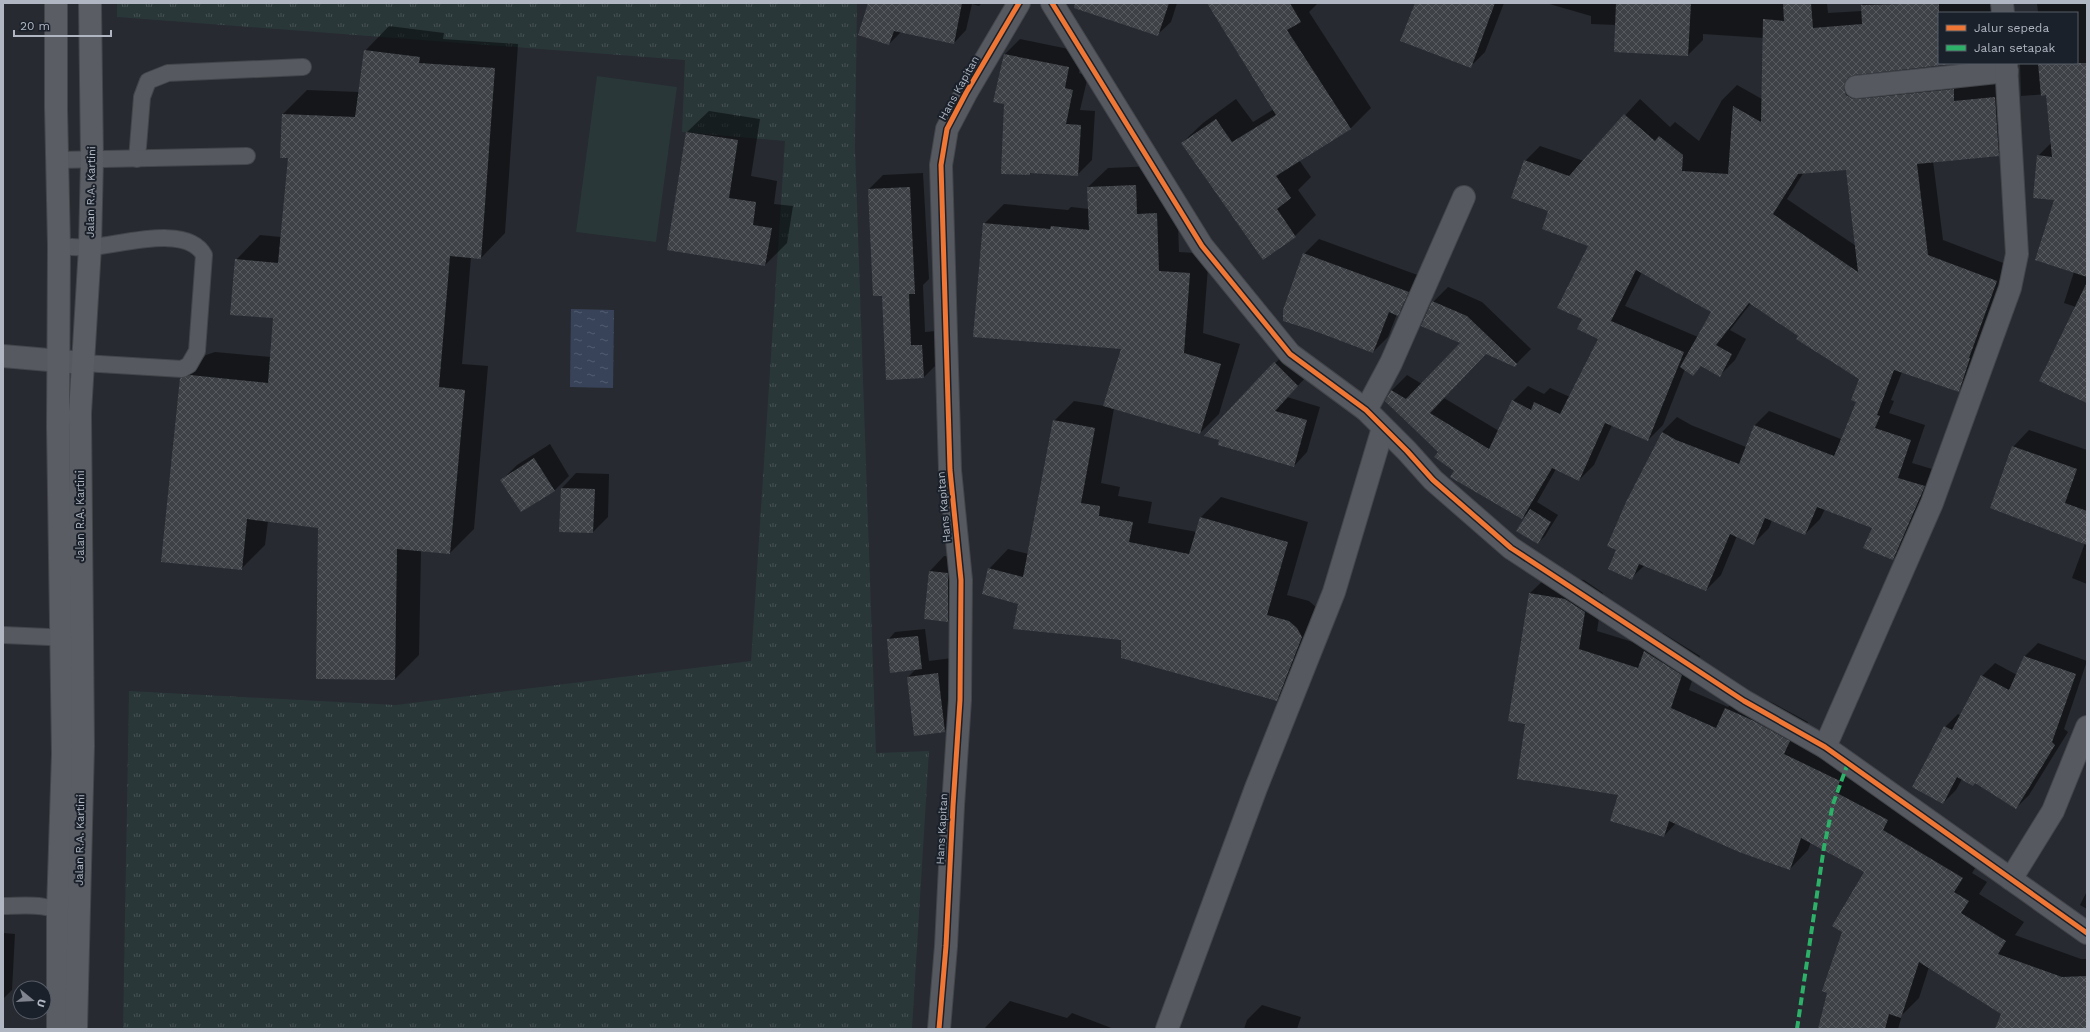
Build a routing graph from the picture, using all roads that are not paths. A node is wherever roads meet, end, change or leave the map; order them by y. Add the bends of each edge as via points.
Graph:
1 (56, 3) edge
2 (90, 3) edge
3 (1019, 3) edge
4 (1052, 3) edge
5 (303, 67) dead end
6 (2006, 67) edge
7 (1856, 87) dead end
8 (247, 156) dead end
9 (137, 159) junction
10 (58, 160) junction
11 (92, 160) junction
12 (1464, 197) dead end
13 (59, 246) junction
14 (90, 247) junction
15 (3, 356) edge
16 (60, 360) junction
17 (83, 363) junction
18 (1366, 410) junction
19 (1383, 428) junction
20 (3, 635) edge
21 (70, 638) junction
22 (2087, 727) edge
23 (1825, 747) junction
24 (2011, 879) junction
25 (3, 906) edge
26 (58, 909) junction
27 (78, 928) junction
28 (2087, 933) edge
29 (58, 1029) edge
30 (76, 1029) edge
31 (939, 1029) edge
32 (1167, 1029) edge

1 - 10 main road, Jalan R.A. Kartini
2 - 11 main road, Jalan R.A. Kartini
3 - 31 street, Hans Kapitan via 947,129 940,165 950,470 961,588 960,700
4 - 18 street via 1202,246 1290,354
5 - 9 lane via 168,73 148,81 142,97
6 - 7 street
6 - 23 street via 2017,254 2010,288 1932,502
8 - 9 lane
9 - 11 lane
10 - 11 lane
10 - 13 main road, Jalan R.A. Kartini
11 - 14 main road, Jalan R.A. Kartini
12 - 18 street via 1391,363
13 - 14 lane
13 - 16 main road, Jalan R.A. Kartini
14 - 17 main road, Jalan R.A. Kartini
14 - 17 lane via 169,238 187,242 201,250 204,255 197,351 190,365 182,368
15 - 16 street
16 - 17 street
16 - 21 main road, Jalan R.A. Kartini via 58,427
17 - 21 main road, Jalan R.A. Kartini
18 - 19 street
19 - 23 street via 1433,480 1511,548 1744,701
19 - 32 street via 1334,592 1256,788
20 - 21 lane
21 - 26 main road, Jalan R.A. Kartini
21 - 27 main road, Jalan R.A. Kartini via 83,746
22 - 24 street via 2053,811
23 - 24 street
24 - 28 street
25 - 26 lane
26 - 27 lane
26 - 29 main road, Jalan R.A. Kartini
27 - 30 main road, Jalan R.A. Kartini

